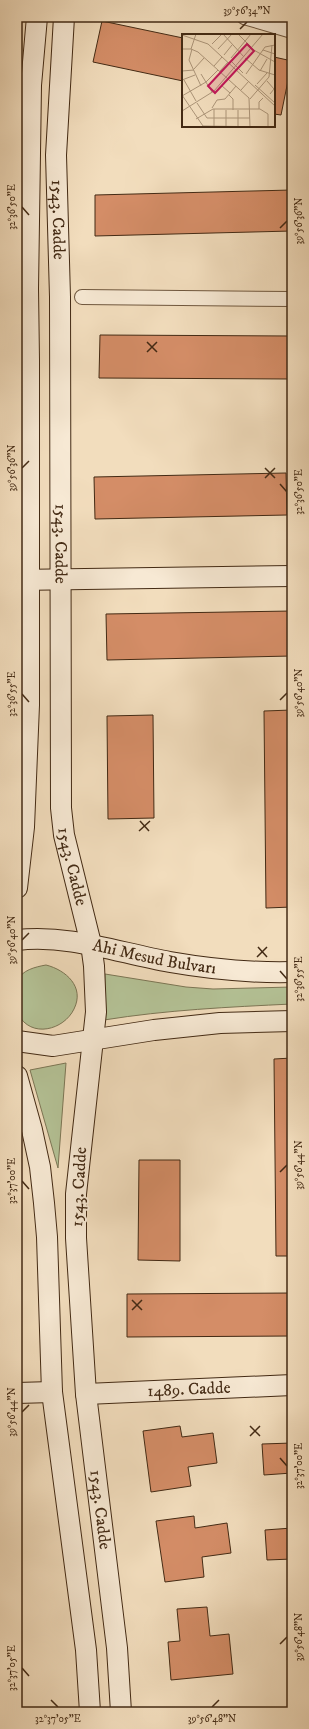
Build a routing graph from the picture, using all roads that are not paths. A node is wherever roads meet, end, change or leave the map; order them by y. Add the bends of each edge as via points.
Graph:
1 (37, 17) edge
2 (64, 17) edge
3 (244, 17) edge
4 (292, 31) edge
5 (23, 290) edge
6 (82, 297) dead end
7 (292, 299) edge
8 (292, 576) edge
9 (23, 580) edge
10 (61, 580) junction
11 (17, 888) edge
12 (17, 940) edge
13 (91, 944) junction
14 (292, 972) edge
15 (292, 1021) edge
16 (93, 1040) junction
17 (17, 1041) edge
18 (17, 1076) edge
19 (292, 1385) edge
20 (52, 1392) junction
21 (17, 1393) edge
22 (86, 1394) junction
23 (90, 1712) edge
24 (122, 1712) edge

1 - 5 main road, 1543. Cadde via 31,85
2 - 10 main road, 1543. Cadde via 56,155 60,304
3 - 4 street
5 - 9 main road, 1543. Cadde via 29,360
6 - 7 street
8 - 10 main road
9 - 10 main road
9 - 11 main road, 1543. Cadde via 29,705 24,827
10 - 13 main road, 1543. Cadde via 60,756 63,829
12 - 13 main road, Ahi Mesud Bulvarı via 59,939
13 - 14 main road, Ahi Mesud Bulvarı via 177,963 234,970
13 - 16 main road, 1543. Cadde via 96,1012
15 - 16 main road via 220,1023
16 - 17 main road via 53,1046
16 - 22 main road, 1543. Cadde via 76,1194 76,1238
18 - 20 main road, 1543. Cadde via 40,1166 47,1237
19 - 22 main road, 1489. Cadde
20 - 21 main road
20 - 23 main road, 1543. Cadde via 86,1650
22 - 24 main road, 1543. Cadde via 118,1648

